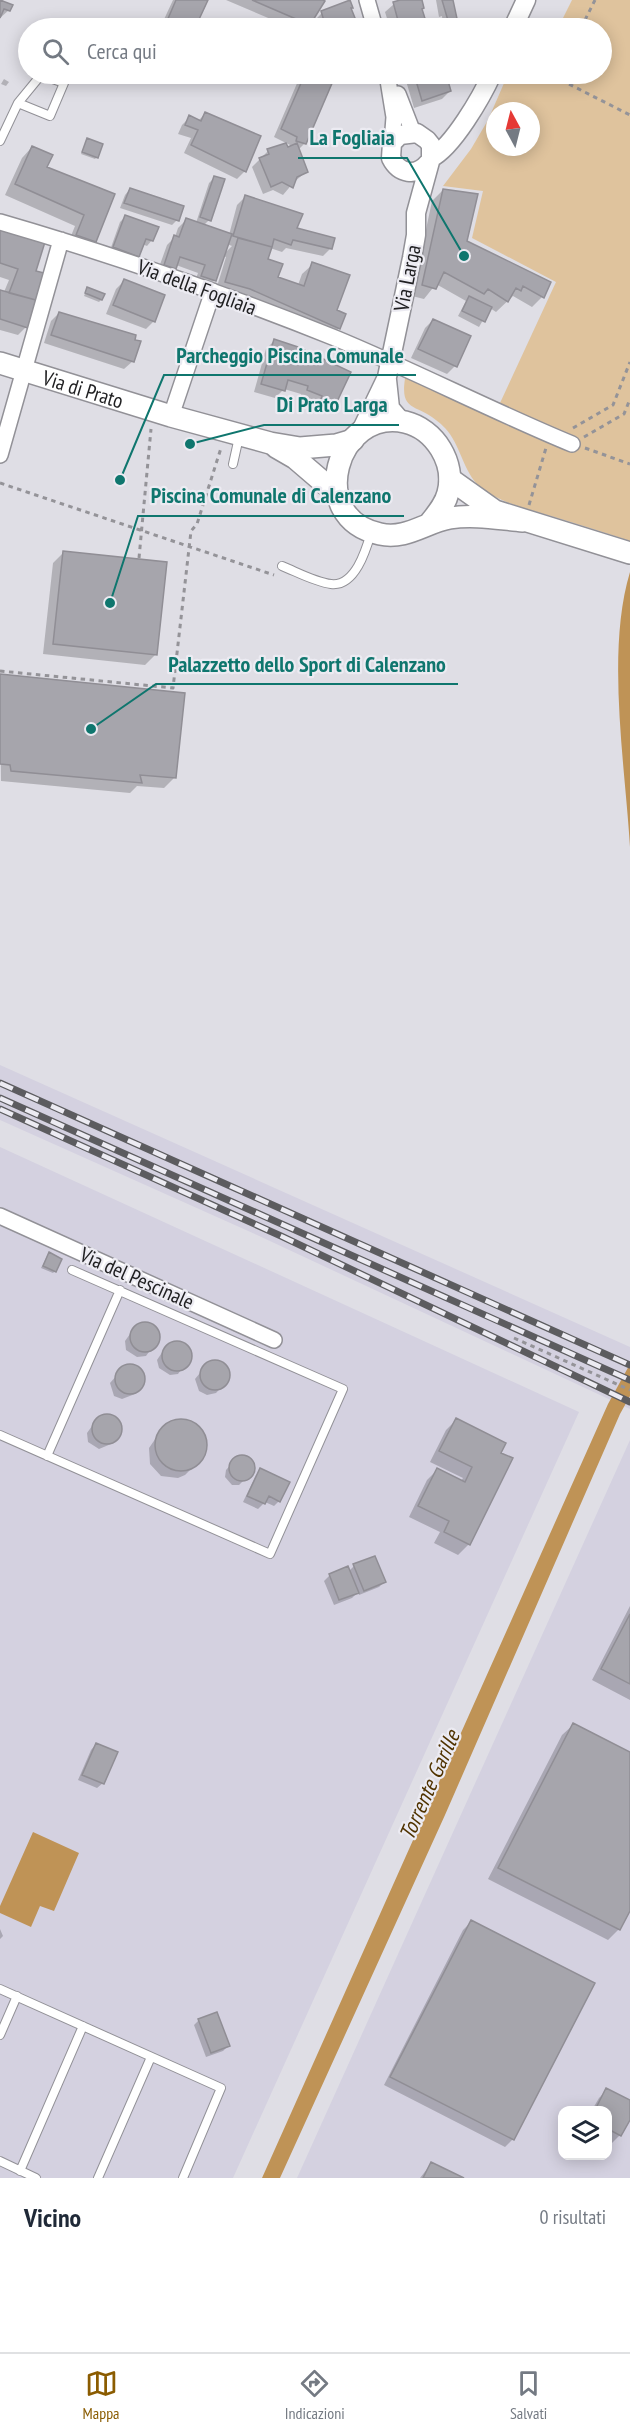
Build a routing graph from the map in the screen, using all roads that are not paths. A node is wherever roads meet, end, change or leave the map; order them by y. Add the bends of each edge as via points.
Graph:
1 (367, 0) edge
2 (526, 0) edge
3 (372, 18) edge
4 (518, 18) edge
5 (34, 84) edge
6 (64, 84) edge
7 (389, 84) edge
8 (394, 84) edge
9 (487, 84) edge
10 (18, 103) junction
11 (471, 111) junction
12 (420, 134) junction
13 (0, 141) edge
14 (392, 143) junction
15 (430, 161) junction
16 (399, 169) junction
17 (416, 213) junction
18 (0, 222) edge
19 (61, 240) junction
20 (213, 291) junction
21 (0, 363) edge
22 (25, 370) junction
23 (388, 370) junction
24 (171, 416) junction
25 (402, 422) junction
26 (240, 436) junction
27 (357, 437) junction
28 (270, 443) junction
29 (572, 444) road end
30 (0, 455) edge
31 (233, 464) dead end
32 (450, 478) junction
33 (337, 494) junction
34 (525, 518) junction
35 (429, 524) junction
36 (371, 531) junction
37 (630, 553) edge
38 (282, 567) dead end
39 (0, 1216) edge
40 (72, 1270) dead end
41 (120, 1290) junction
42 (273, 1340) dead end
43 (0, 1435) edge
44 (47, 1456) junction
45 (0, 1989) edge
46 (17, 1996) junction
47 (83, 2026) junction
48 (0, 2035) edge
49 (151, 2056) junction
50 (0, 2161) edge
51 (20, 2171) junction
52 (36, 2178) edge
53 (98, 2178) edge
54 (183, 2178) edge

1 - 3 street
2 - 4 street
5 - 10 lane
6 - 10 lane via 50,116
7 - 14 street, Via Larga via 394,117
8 - 12 street, Via Larga via 412,130
9 - 11 street
10 - 13 lane
11 - 12 street via 437,134
11 - 15 street via 441,153
12 - 14 street via 400,135
12 - 15 street, Via Larga via 430,145
14 - 16 street, Via Larga via 391,158
15 - 16 street via 424,169 411,173
15 - 17 street, Via Larga
16 - 17 street, Via Larga
17 - 23 street, Via Larga via 412,258
18 - 19 street, Via della Fogliaia
19 - 20 street, Via della Fogliaia
19 - 22 street
20 - 23 street, Via della Fogliaia
20 - 24 street
21 - 22 main road, Via di Prato
22 - 24 main road, Via di Prato
22 - 30 street
23 - 25 street, Via Larga via 390,408
23 - 27 street, Via Larga
23 - 29 street, Via della Fogliaia
24 - 26 main road, Via di Prato
25 - 27 main road, Via di Prato via 383,423
25 - 32 main road via 434,438
26 - 28 main road, Via di Prato
26 - 31 lane
27 - 28 main road, Via di Prato via 306,448
27 - 33 main road via 345,449 336,468
28 - 33 main road, Via di Prato via 295,458
32 - 34 main road, Via di Prato via 495,511
32 - 35 main road via 445,502
33 - 36 main road, Via di Prato via 349,517
34 - 35 main road, Via di Prato via 465,517
34 - 37 main road, Via di Prato
35 - 36 main road, Via di Prato via 400,535
36 - 38 lane via 362,562 345,580 332,584
39 - 42 street, Via del Pescinale
40 - 41 lane
41 - 44 lane
41 - 44 lane via 343,1389 270,1554
43 - 44 lane
45 - 46 lane
46 - 47 lane
46 - 48 lane
47 - 49 lane
47 - 51 lane
49 - 53 lane
49 - 54 lane via 221,2088
50 - 51 lane
51 - 52 lane

